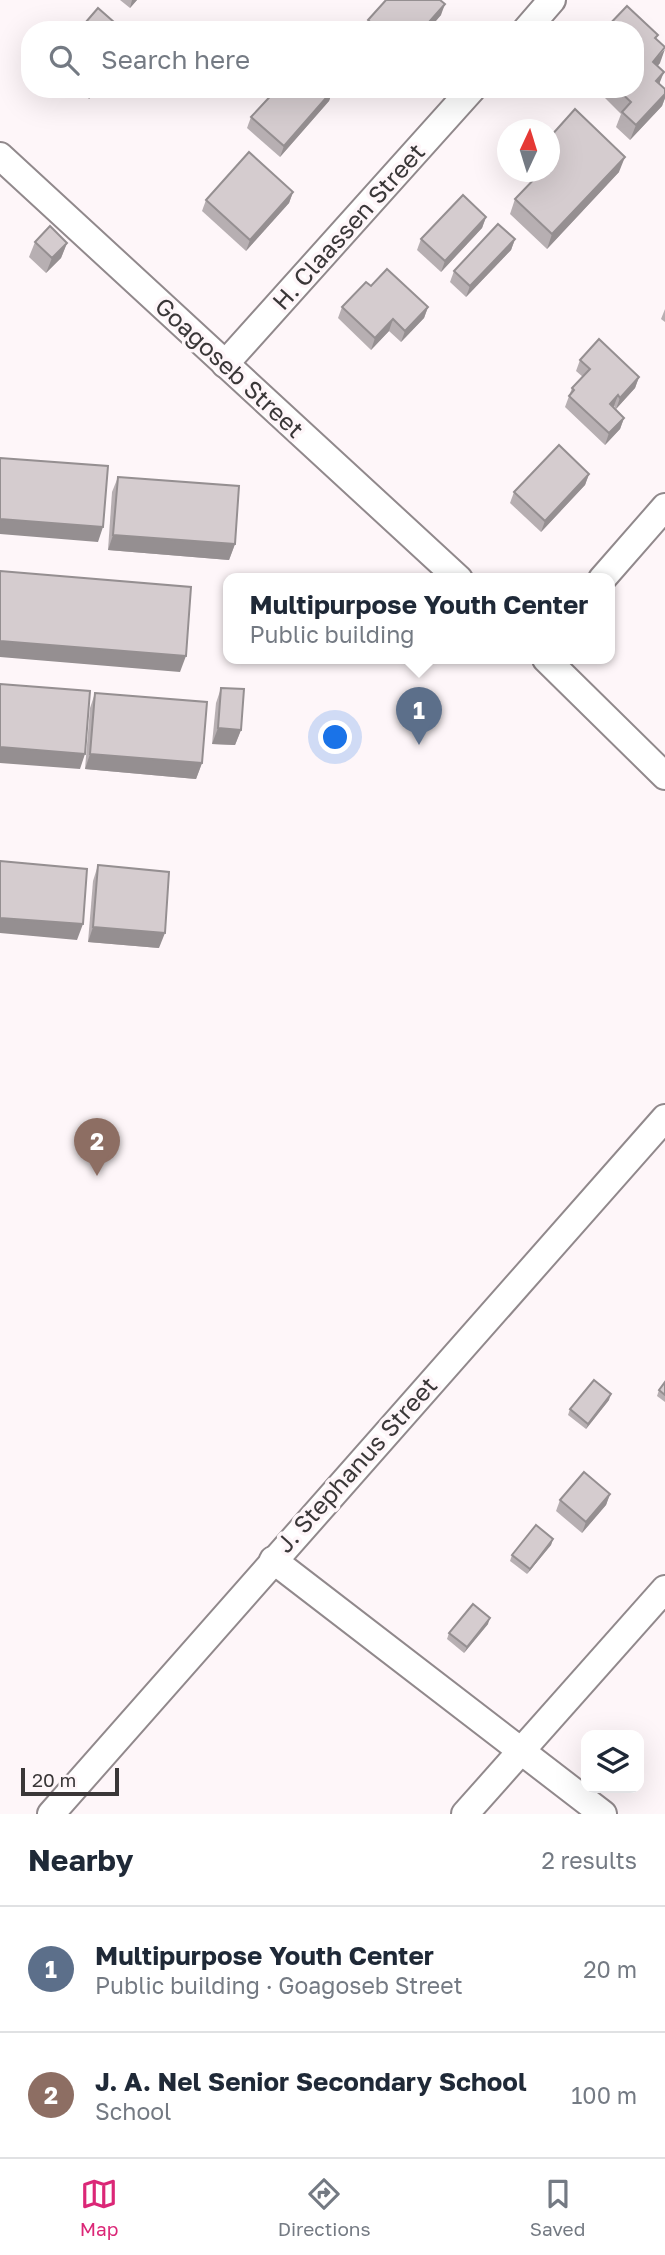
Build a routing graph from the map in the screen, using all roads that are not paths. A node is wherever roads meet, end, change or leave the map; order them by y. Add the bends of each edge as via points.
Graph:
1 (552, 0) edge
2 (534, 21) edge
3 (464, 98) edge
4 (0, 156) edge
5 (225, 364) junction
6 (665, 507) edge
7 (452, 573) edge
8 (607, 573) edge
9 (551, 664) edge
10 (665, 776) edge
11 (665, 1118) edge
12 (273, 1560) junction
13 (665, 1589) edge
14 (523, 1751) junction
15 (51, 1814) edge
16 (465, 1814) edge
17 (603, 1814) edge

1 - 2 street
3 - 5 street, H. Claassen Street
4 - 5 street, Goagoseb Street
5 - 7 street, Goagoseb Street
6 - 8 street
9 - 10 street
11 - 12 street, J. Stephanus Street
12 - 14 street
12 - 15 street, J. Stephanus Street
13 - 14 street
14 - 16 street
14 - 17 street

